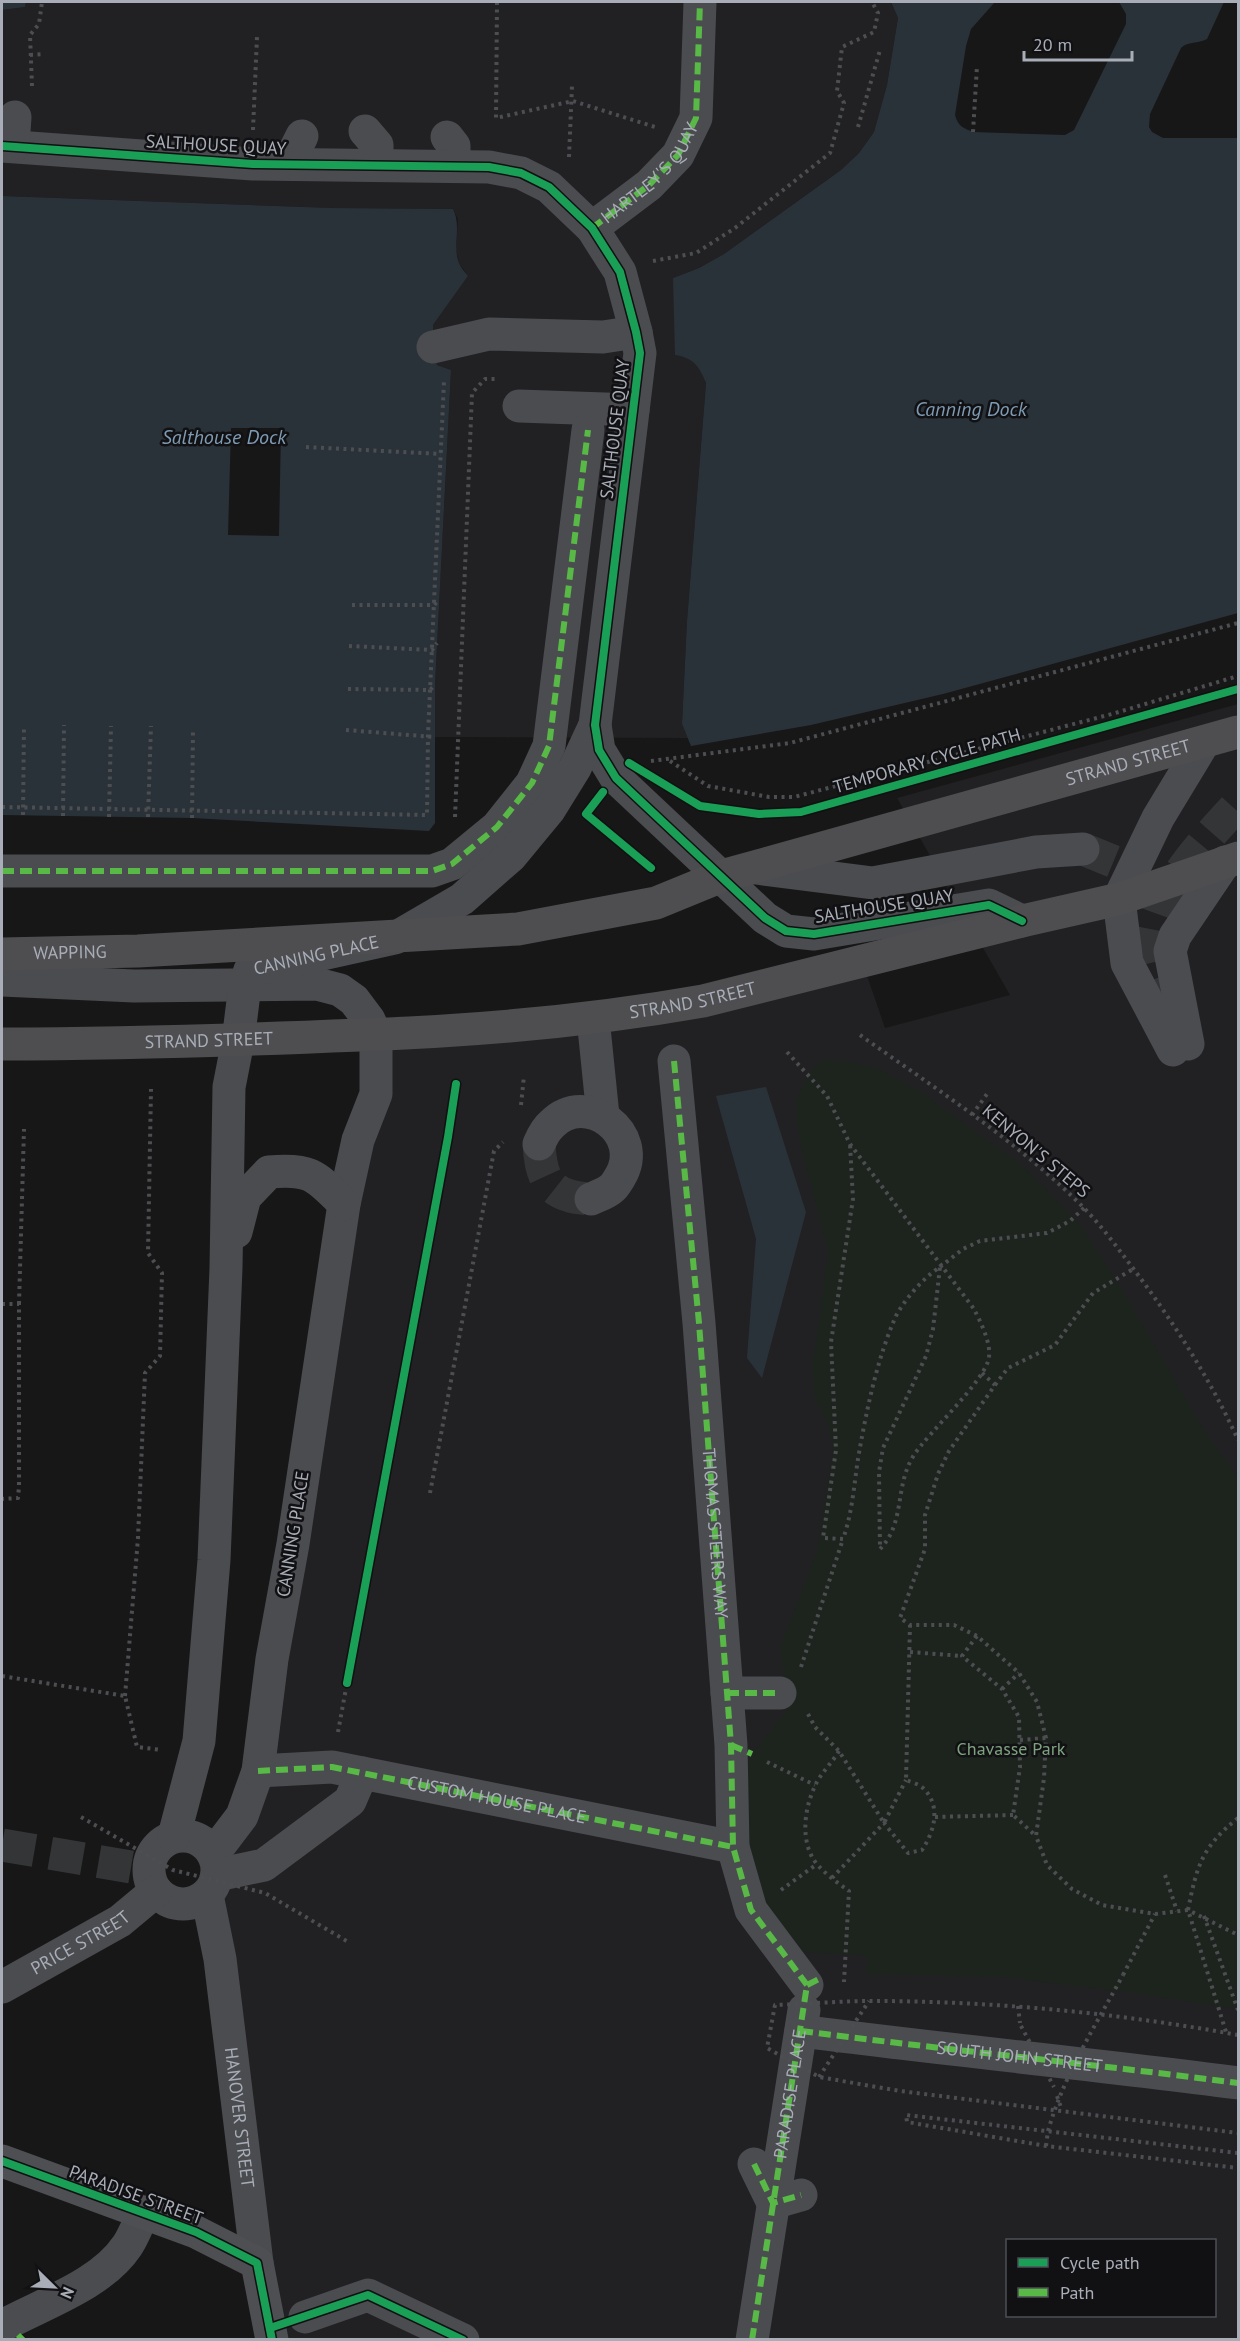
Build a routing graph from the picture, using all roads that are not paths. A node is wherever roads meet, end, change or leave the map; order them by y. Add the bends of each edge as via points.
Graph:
1 (700, 2) edge
2 (15, 126) edge
3 (592, 228) junction
4 (636, 332) junction
5 (440, 361) road end
6 (519, 406) dead end
7 (633, 410) junction
8 (588, 430) dead end
9 (595, 725) junction
10 (1239, 732) edge
11 (1204, 742) junction
12 (1083, 849) tunnel mouth
13 (1232, 860) edge
14 (756, 868) junction
15 (2, 871) edge
16 (722, 876) junction
17 (1119, 900) junction
18 (1022, 921) junction
19 (395, 938) junction
20 (138, 951) joint
21 (2, 954) edge
22 (2, 980) edge
23 (245, 985) junction
24 (593, 1018) junction
25 (376, 1035) junction
26 (238, 1041) junction
27 (2, 1044) edge
28 (674, 1061) dead end
29 (603, 1116) junction
30 (524, 1139) road end
31 (591, 1199) tunnel mouth
32 (344, 1204) junction
33 (226, 1268) junction
34 (795, 1693) road end
35 (727, 1694) junction
36 (347, 1770) junction
37 (258, 1771) junction
38 (174, 1836) junction
39 (733, 1847) junction
40 (212, 1874) junction
41 (156, 1891) junction
42 (813, 1982) joint
43 (2, 1987) edge
44 (801, 2031) junction
45 (1239, 2084) edge
46 (2, 2161) edge
47 (754, 2164) dead end
48 (787, 2199) junction
49 (144, 2212) junction
50 (256, 2263) junction
51 (305, 2317) dead end
52 (14, 2334) edge
53 (272, 2340) edge
54 (463, 2340) edge
55 (752, 2340) edge

1 - 3 street, HARTLEY'S QUAY via 696,118 692,127 678,155 649,185
2 - 3 street, SALTHOUSE QUAY via 211,162 377,144 450,151 489,167 521,173 549,187
3 - 4 street, SALTHOUSE QUAY via 620,272
4 - 5 street via 603,338 489,334
4 - 7 street, SALTHOUSE QUAY via 640,353
6 - 7 street
7 - 9 street, SALTHOUSE QUAY
8 - 15 street via 549,746 532,783 497,827 452,864 432,871
9 - 16 street, SALTHOUSE QUAY via 599,750 616,778
9 - 19 street, SALTHOUSE QUAY via 557,798 511,856 462,899
10 - 11 highway, STRAND STREET
11 - 14 highway, STRAND STREET
11 - 17 street via 1158,818
12 - 14 street via 1036,852 873,883
13 - 17 highway, STRAND STREET
13 - 17 street via 1175,936 1170,951 1180,1047 1127,963
14 - 16 highway, STRAND STREET
16 - 18 street, SALTHOUSE QUAY via 765,918 786,931 814,934 990,905
16 - 19 highway, STRAND STREET via 656,903 518,929
17 - 18 highway, STRAND STREET
18 - 24 highway, STRAND STREET via 703,1001
19 - 20 highway, STRAND STREET
19 - 23 street, CANNING PLACE via 250,970
20 - 21 highway, WAPPING
22 - 23 street, WAPPING via 134,986
23 - 25 street, WAPPING via 317,984 340,990 354,1000
23 - 26 street, CANNING PLACE
24 - 25 highway, STRAND STREET
24 - 29 street
25 - 26 highway, STRAND STREET
25 - 32 street, CANNING PLACE via 376,1094 358,1140
26 - 27 highway, STRAND STREET
26 - 33 street, CANNING PLACE via 229,1088
28 - 35 street, THOMAS STEERS WAY via 699,1323
29 - 30 street via 573,1112
29 - 31 street via 617,1127 626,1147 624,1169 613,1188
32 - 33 street, CANNING PLACE via 319,1180 296,1170 269,1172 245,1197
32 - 37 street, CANNING PLACE
33 - 38 street, CANNING PLACE via 214,1560 199,1741
34 - 35 street
35 - 39 street, THOMAS STEERS WAY via 742,1750
36 - 37 street, CUSTOM HOUSE PLACE
36 - 39 street, CUSTOM HOUSE PLACE
36 - 40 street via 350,1801 264,1865
37 - 40 street, CANNING PLACE via 242,1816
38 - 40 street via 186,1835 206,1844
38 - 41 street via 155,1848 150,1858 150,1881
39 - 42 street, THOMAS STEERS WAY via 755,1907
40 - 41 street via 197,1902 174,1903
40 - 50 street, HANOVER STREET
41 - 43 street, PRICE STREET via 120,1921
42 - 44 street, PARADISE PLACE
44 - 45 street, SOUTH JOHN STREET
44 - 48 street, PARADISE PLACE
46 - 49 main road, PARADISE STREET
47 - 48 street, PARADISE PLACE
48 - 55 street, PARADISE PLACE
49 - 50 main road, PARADISE STREET via 196,2232
49 - 52 street via 127,2246 110,2266
50 - 53 main road, HANOVER STREET
51 - 54 street via 368,2295

